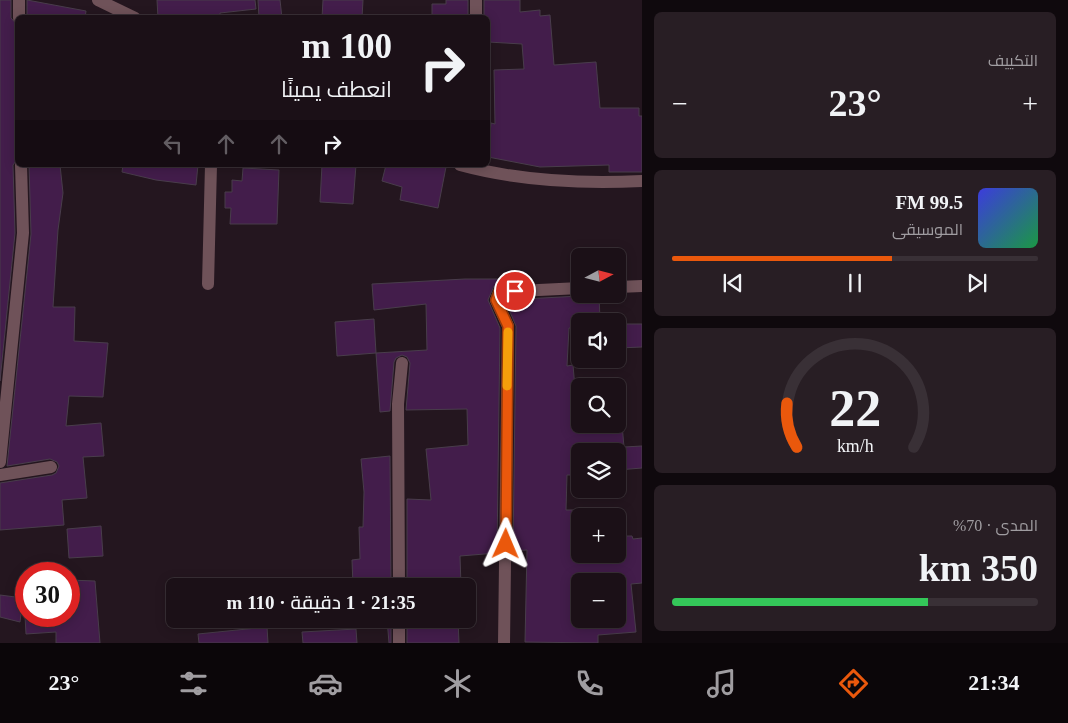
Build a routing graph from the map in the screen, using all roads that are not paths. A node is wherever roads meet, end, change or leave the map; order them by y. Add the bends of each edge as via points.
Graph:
1 (19, 0) edge
2 (98, 0) edge
3 (476, 0) edge
4 (19, 15) edge
5 (129, 15) edge
6 (476, 15) edge
7 (22, 167) edge
8 (211, 167) edge
9 (475, 167) edge
10 (642, 181) edge
11 (208, 284) dead end
12 (642, 286) edge
13 (626, 287) edge
14 (571, 288) edge
15 (402, 363) dead end
16 (0, 457) edge
17 (0, 462) edge
18 (51, 467) dead end
19 (0, 475) edge
20 (399, 578) edge
21 (399, 628) edge
22 (399, 643) edge
23 (504, 643) edge

1 - 4 street
2 - 5 street
3 - 6 street
7 - 16 street via 22,233
8 - 11 street
9 - 10 street via 543,180
12 - 13 street
14 - 23 street via 499,292 496,300 508,326
15 - 20 street via 398,404
16 - 17 street
18 - 19 street
21 - 22 street

